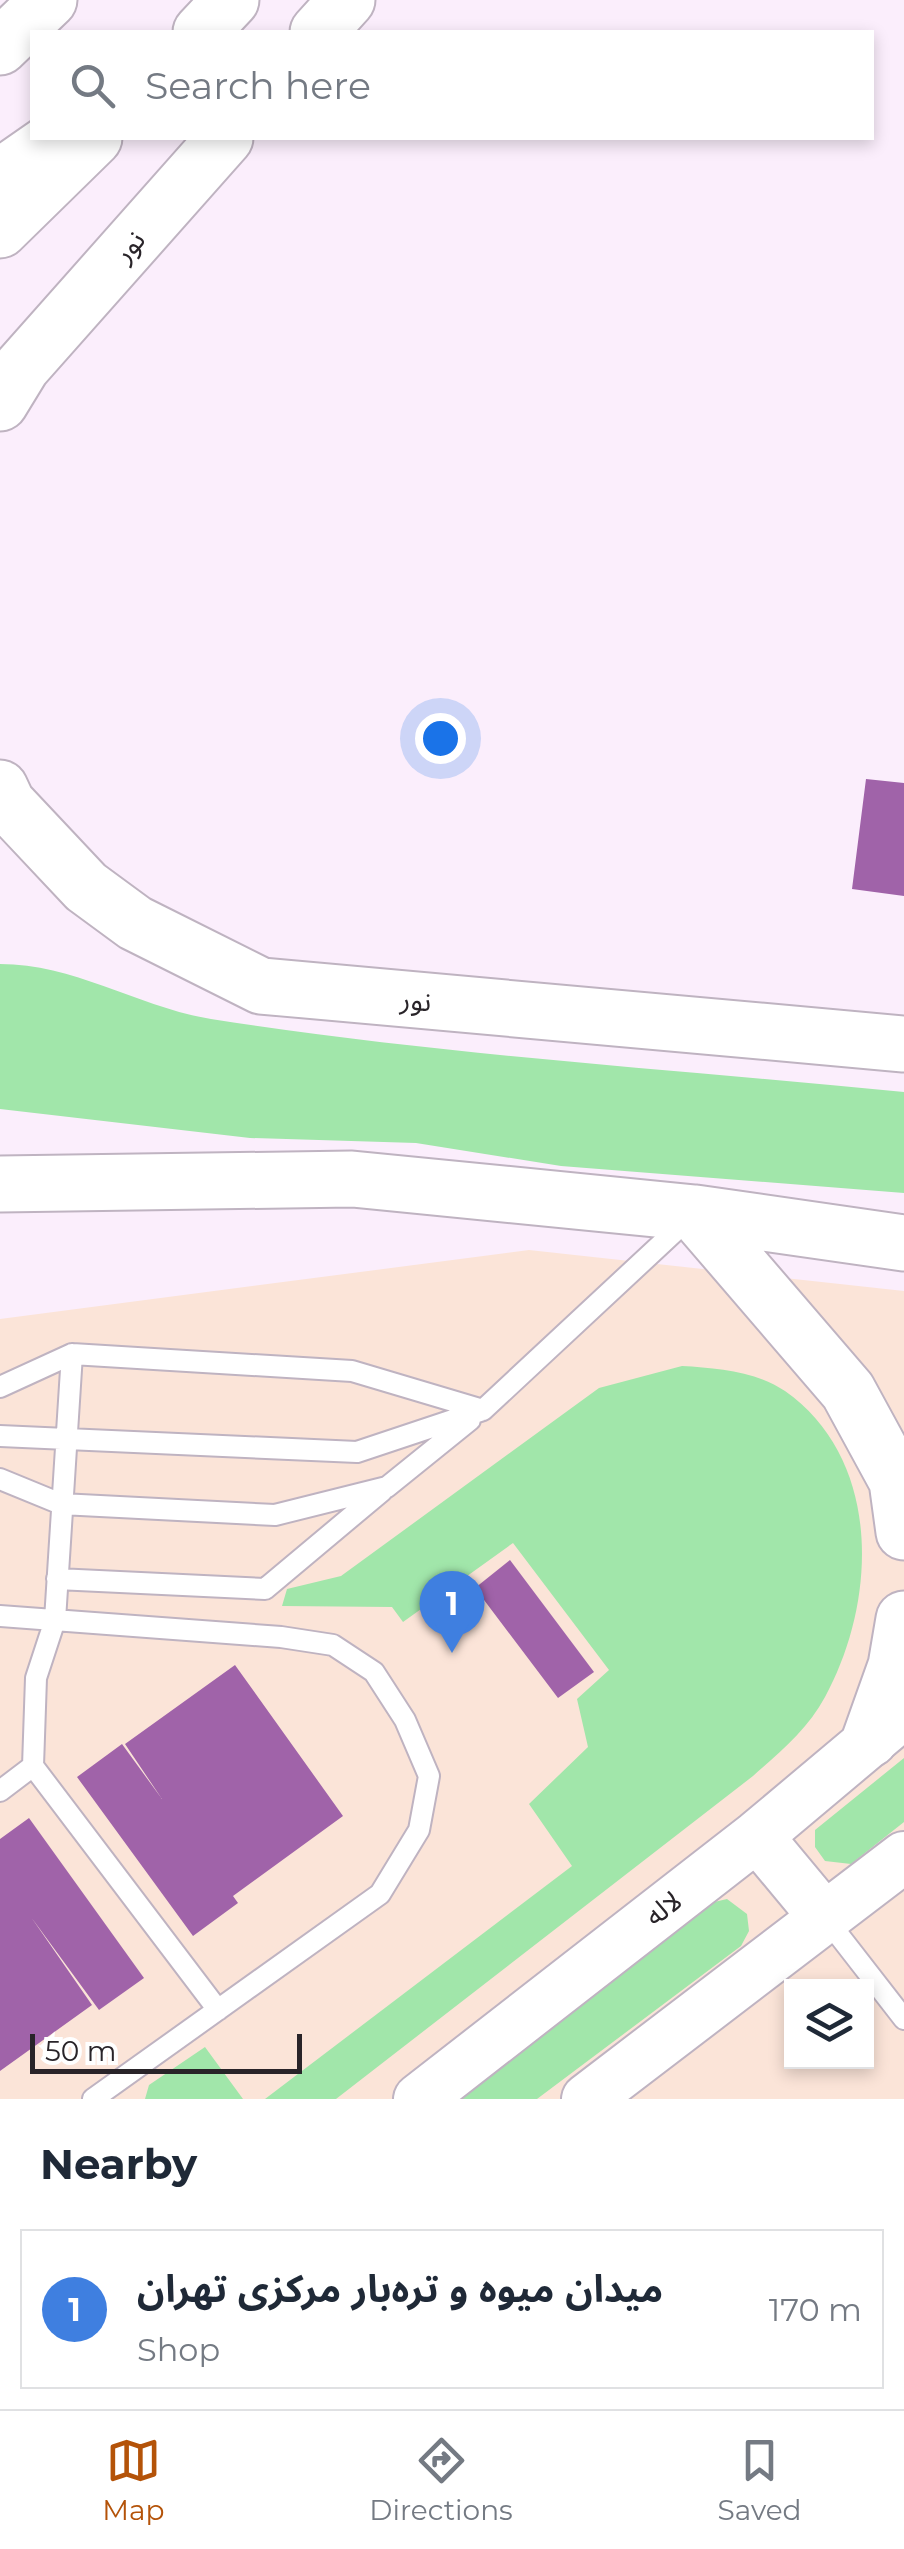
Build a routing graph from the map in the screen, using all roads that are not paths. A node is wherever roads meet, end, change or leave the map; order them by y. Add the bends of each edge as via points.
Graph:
1 (49, 0) edge
2 (231, 0) edge
3 (347, 0) edge
4 (204, 30) edge
5 (320, 30) edge
6 (0, 47) edge
7 (53, 140) edge
8 (92, 140) edge
9 (223, 140) edge
10 (0, 178) edge
11 (0, 230) edge
12 (0, 404) edge
13 (2, 803) edge
14 (904, 1044) edge
15 (0, 1184) edge
16 (694, 1213) junction
17 (904, 1243) edge
18 (72, 1354) junction
19 (0, 1387) edge
20 (484, 1410) junction
21 (0, 1436) edge
22 (65, 1437) junction
23 (0, 1478) edge
24 (387, 1487) junction
25 (61, 1504) junction
26 (904, 1532) edge
27 (57, 1579) junction
28 (0, 1616) edge
29 (904, 1619) edge
30 (55, 1620) junction
31 (887, 1726) edge
32 (32, 1766) junction
33 (0, 1791) edge
34 (757, 1836) junction
35 (904, 1857) edge
36 (826, 1919) junction
37 (218, 2010) junction
38 (904, 2020) edge
39 (93, 2099) edge
40 (418, 2099) edge
41 (587, 2099) edge

1 - 6 main road
2 - 4 main road
3 - 5 main road
7 - 10 main road
8 - 11 main road
9 - 12 main road, نور via 22,367
13 - 14 main road, نور via 86,887 135,923 260,986
15 - 16 main road via 352,1178
16 - 17 main road
16 - 20 lane
16 - 26 main road via 848,1391 897,1481
18 - 19 lane
18 - 20 lane via 352,1370
18 - 22 lane
20 - 22 lane via 356,1452
20 - 24 lane
21 - 22 lane
22 - 25 lane
23 - 25 lane
24 - 25 lane via 275,1515
24 - 27 lane via 265,1589
25 - 27 lane
27 - 30 lane
28 - 30 lane
29 - 31 main road
30 - 32 lane via 36,1678
30 - 37 lane via 333,1645 374,1672 429,1776 419,1830 380,1894
31 - 34 street, لاله
32 - 33 lane
32 - 37 lane
34 - 36 street
34 - 40 street, لاله
35 - 36 street
36 - 38 lane
36 - 41 street
37 - 39 lane

